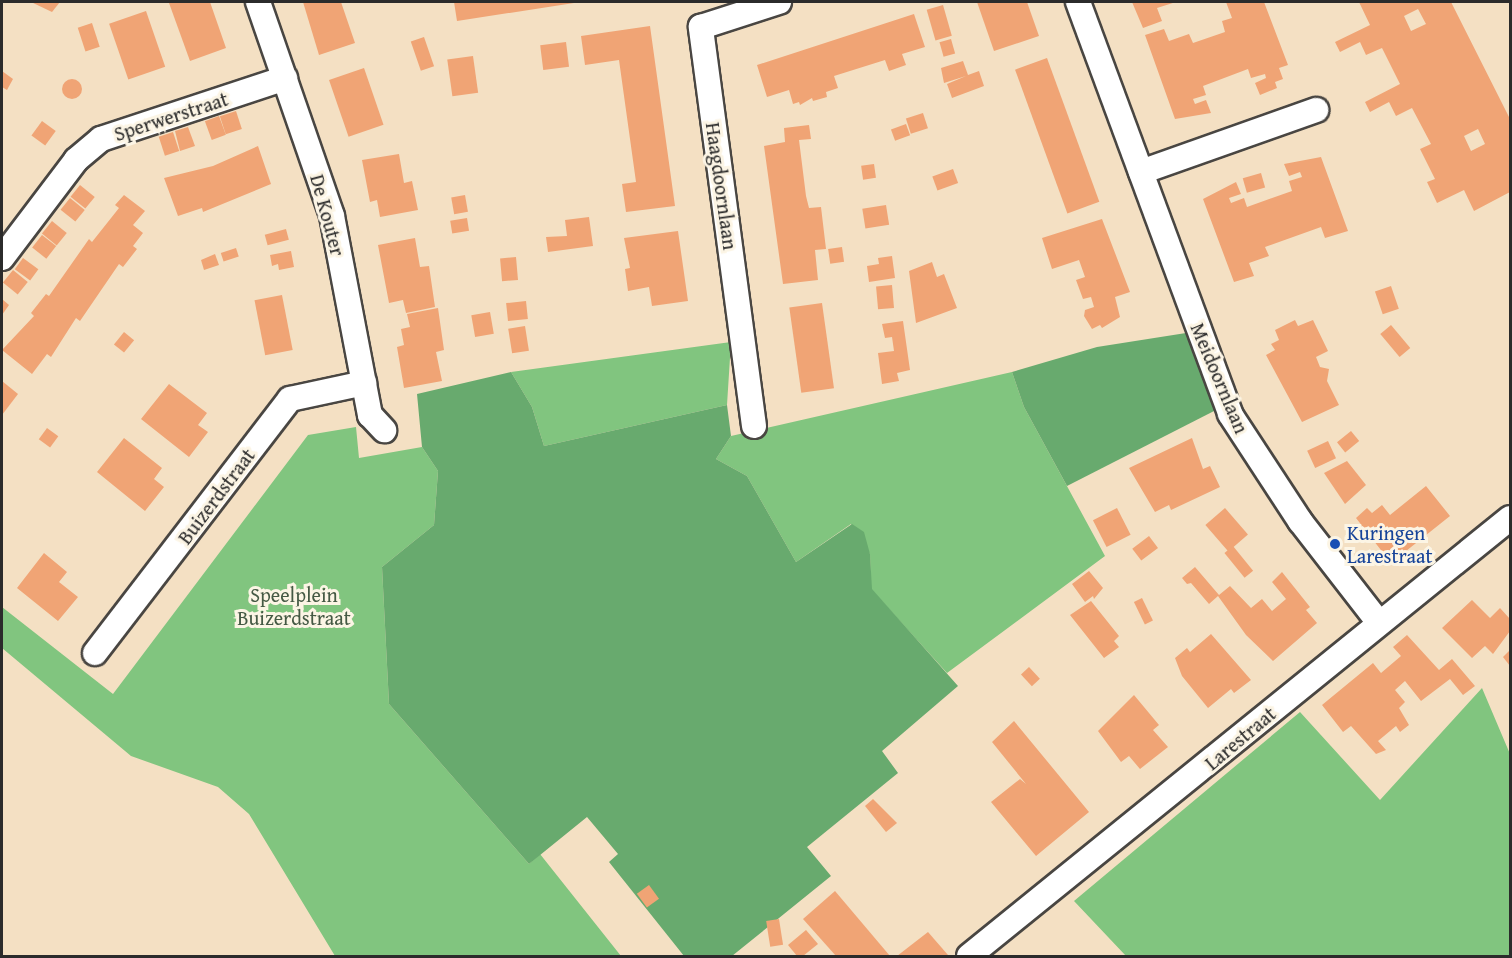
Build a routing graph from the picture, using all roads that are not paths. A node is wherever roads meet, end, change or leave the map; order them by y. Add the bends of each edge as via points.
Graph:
1 (258, 2) edge
2 (779, 2) edge
3 (1078, 2) edge
4 (285, 78) junction
5 (1316, 110) dead end
6 (1141, 172) junction
7 (2, 258) edge
8 (364, 382) junction
9 (754, 426) dead end
10 (384, 430) dead end
11 (1510, 518) edge
12 (1379, 623) junction
13 (95, 653) dead end
14 (969, 957) edge

1 - 4 street, De Kouter
2 - 9 street, Haagdoornlaan via 702,27
3 - 6 street, Meidoornlaan
4 - 7 street, Sperwerstraat via 101,139 76,160
4 - 8 street, De Kouter via 333,216
5 - 6 street
6 - 12 street, Meidoornlaan via 1230,414 1300,521
8 - 10 street, De Kouter via 370,415
8 - 13 street, Buizerdstraat via 290,399
11 - 12 street, Larestraat
12 - 14 street, Larestraat

